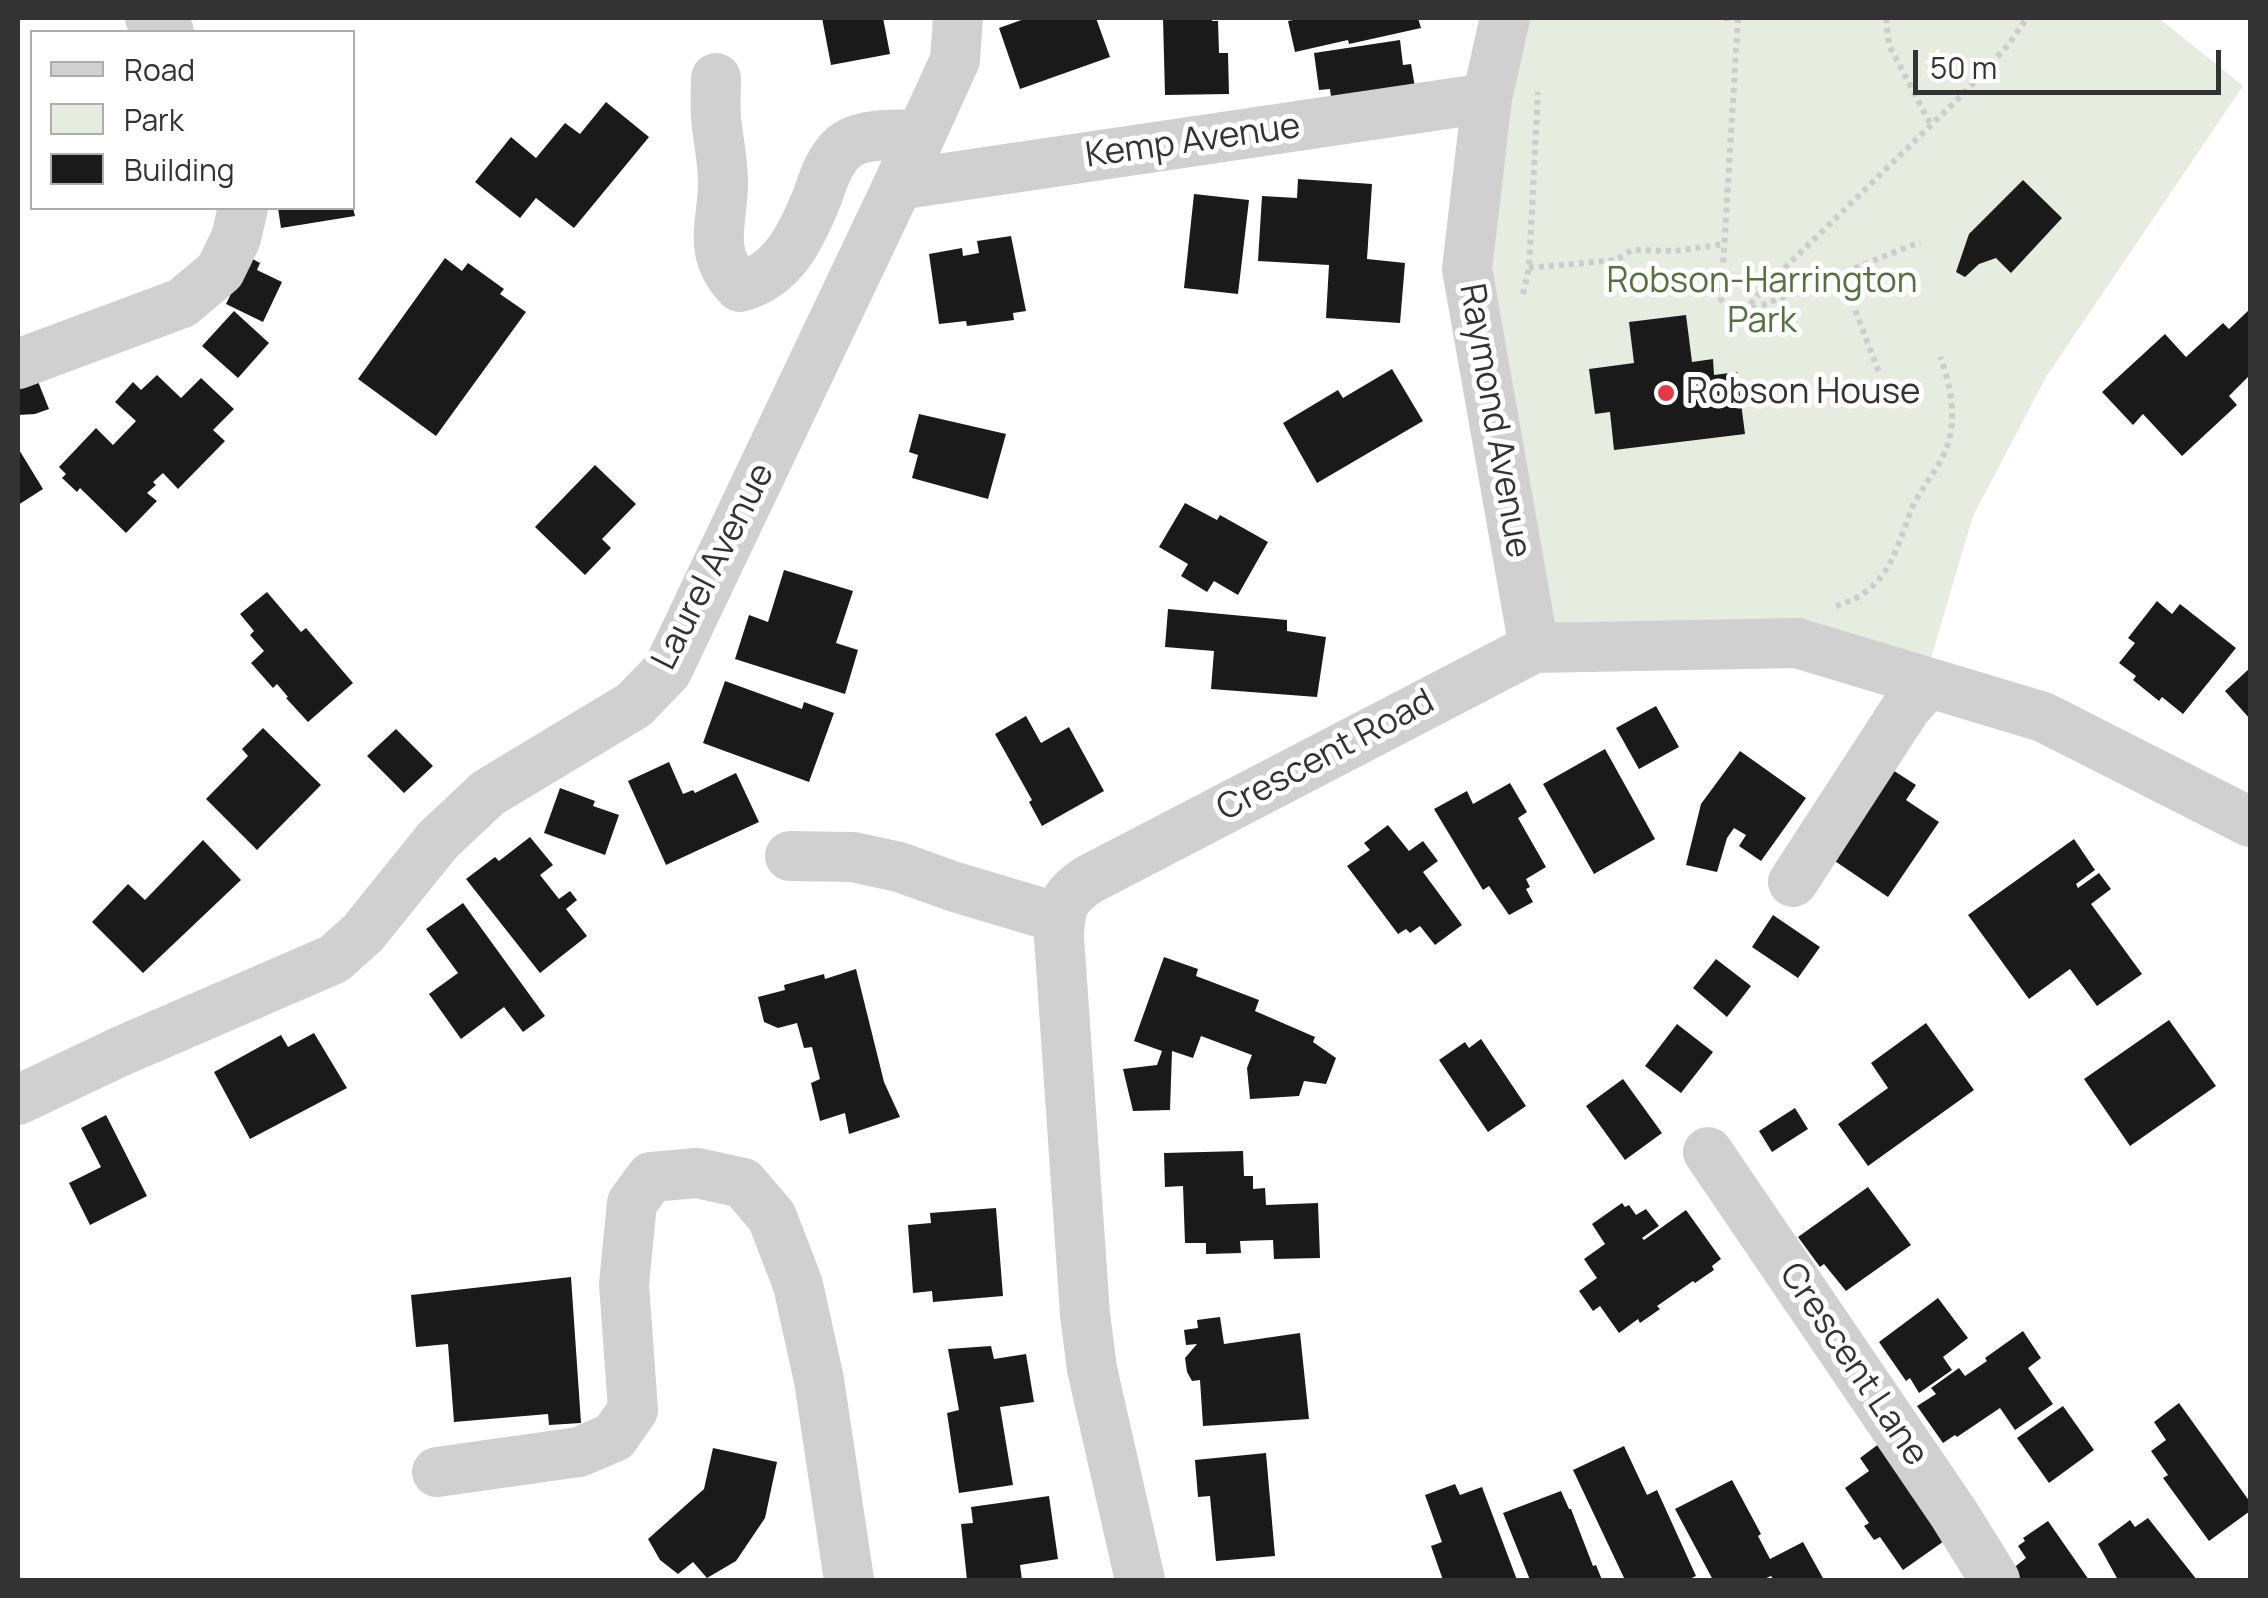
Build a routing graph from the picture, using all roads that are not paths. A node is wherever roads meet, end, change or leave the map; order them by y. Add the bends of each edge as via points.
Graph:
1 (958, 18) edge
2 (1505, 18) edge
3 (716, 78) dead end
4 (1487, 98) junction
5 (921, 134) junction
6 (898, 186) junction
7 (243, 210) edge
8 (18, 364) edge
9 (1534, 648) junction
10 (1928, 682) junction
11 (2250, 822) edge
12 (790, 856) dead end
13 (1793, 882) dead end
14 (1059, 918) junction
15 (18, 1100) edge
16 (1708, 1152) dead end
17 (437, 1472) dead end
18 (850, 1580) edge
19 (1140, 1580) edge
20 (1994, 1580) edge

1 - 5 street, Laurel Avenue via 954,60
2 - 4 street, Raymond Avenue
3 - 5 street via 723,184 719,250 740,288 783,262 846,144
4 - 6 street, Kemp Avenue
4 - 9 street, Raymond Avenue via 1467,268
5 - 6 street, Laurel Avenue
6 - 15 street, Laurel Avenue via 667,670 634,705 488,793 334,959
7 - 8 street via 220,272 182,303
9 - 10 street, Crescent Road via 1797,644
9 - 14 street, Crescent Road via 1088,880 1063,902
10 - 11 street, Crescent Road via 2043,717
10 - 13 street
12 - 14 street via 853,857 899,867
14 - 19 street via 1085,1314
16 - 20 street, Crescent Lane
17 - 18 street via 579,1452 614,1437 633,1410 624,1284 632,1202 651,1178 697,1173 744,1184 772,1217 798,1285

